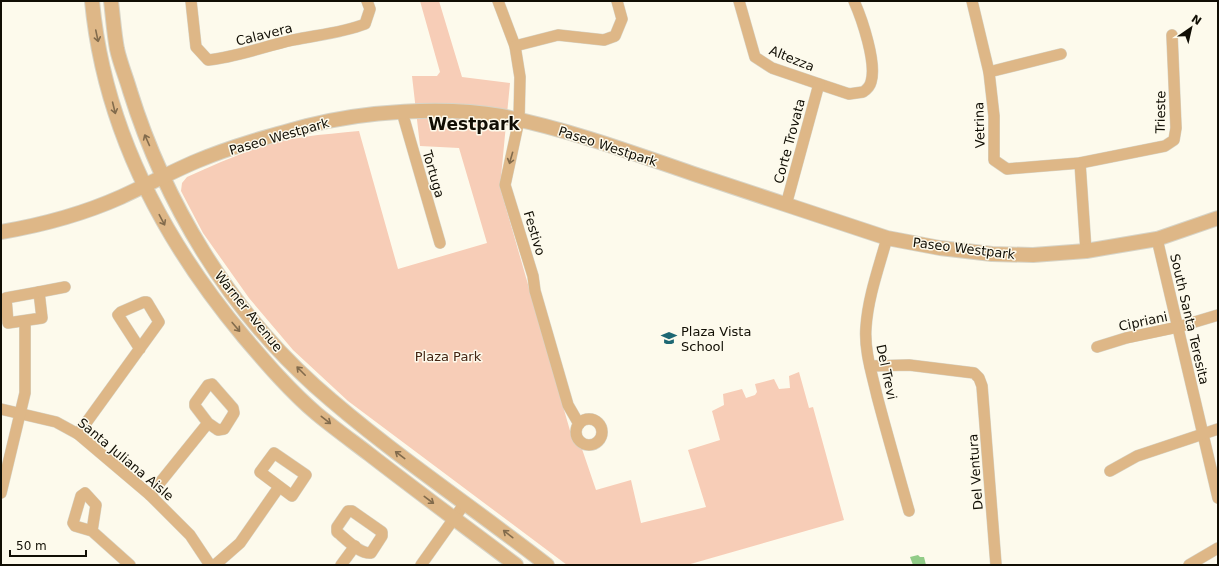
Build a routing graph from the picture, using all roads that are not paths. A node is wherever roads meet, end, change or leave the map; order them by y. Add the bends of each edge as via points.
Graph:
1 (92, 1) edge
2 (110, 1) edge
3 (191, 1) edge
4 (367, 1) edge
5 (498, 1) edge
6 (617, 1) edge
7 (738, 1) edge
8 (854, 1) edge
9 (972, 1) edge
10 (1172, 35) dead end
11 (515, 46) junction
12 (1061, 54) dead end
13 (989, 72) junction
14 (819, 84) junction
15 (402, 112) junction
16 (520, 120) junction
17 (1080, 164) junction
18 (163, 176) junction
19 (143, 186) junction
20 (786, 205) junction
21 (1218, 218) edge
22 (1, 232) edge
23 (887, 238) junction
24 (1157, 239) junction
25 (440, 243) dead end
26 (1086, 250) junction
27 (65, 287) dead end
28 (39, 292) junction
29 (1218, 315) edge
30 (25, 322) junction
31 (1178, 327) junction
32 (1097, 347) dead end
33 (140, 349) dead end
34 (870, 366) junction
35 (1, 409) edge
36 (21, 414) junction
37 (208, 423) dead end
38 (579, 424) dead end
39 (1218, 429) edge
40 (78, 434) junction
41 (1202, 434) junction
42 (1110, 471) dead end
43 (279, 487) dead end
44 (1, 493) edge
45 (150, 495) junction
46 (1218, 498) edge
47 (465, 503) junction
48 (909, 510) dead end
49 (454, 519) junction
50 (92, 531) dead end
51 (355, 546) dead end
52 (1218, 548) edge
53 (130, 565) edge
54 (210, 565) edge
55 (215, 565) edge
56 (341, 565) edge
57 (421, 565) edge
58 (516, 565) edge
59 (547, 565) edge
60 (996, 565) edge
61 (1189, 565) edge

1 -> 19 street, Warner Avenue via 94,24 116,115
18 -> 2 street, Warner Avenue via 139,122 117,50
3 - 4 street, Calavera via 196,47 208,60 353,29 365,24 370,9
5 - 11 street, Festivo
6 - 11 street via 622,19 615,36 604,40 558,35
7 - 14 street, Altezza via 755,57 772,68
8 - 14 street, Altezza via 869,50 871,83 863,92 849,94
9 - 13 street, Vetrina
10 - 17 street, Trieste via 1176,128 1174,140 1165,146
11 - 16 street, Festivo via 520,77
12 - 13 street
13 - 17 street, Vetrina via 994,116 994,160 1007,170
14 - 20 street, Corte Trovata
15 - 16 street, Paseo Westpark via 458,112
15 - 18 street, Paseo Westpark via 311,125 254,140
15 - 25 street, Tortuga
16 - 20 street, Paseo Westpark via 561,130
16 -> 38 street, Festivo via 505,185 568,405
17 - 26 street
18 - 19 street, Paseo Westpark
47 -> 18 street, Warner Avenue via 358,422 314,384 265,335 202,252
19 - 22 street, Paseo Westpark via 119,198 60,219
19 -> 49 street, Warner Avenue via 171,238 212,298 273,372 317,414
20 - 23 street, Paseo Westpark
21 - 24 street, Paseo Westpark
23 - 26 street, Paseo Westpark via 992,254 1033,256
23 - 34 street, Del Trevi via 866,326
24 - 26 street, Paseo Westpark
24 - 31 street, South Santa Teresita
27 - 28 street
28 - 30 street via 42,318
28 - 30 street via 6,298 8,323
29 - 31 street, Cipriani
30 - 36 street via 25,393
31 - 32 street, Cipriani
31 - 41 street, South Santa Teresita
33 - 40 street
34 - 48 street, Del Trevi
34 - 60 street, Del Ventura via 916,366 974,373 979,378 982,386
35 - 36 street, Santa Juliana Aisle
36 - 40 street, Santa Juliana Aisle via 56,422
36 - 44 street
37 - 45 street
39 - 41 street
40 - 45 street, Santa Juliana Aisle
41 - 42 street via 1137,456
41 - 46 street, South Santa Teresita
43 - 55 street via 240,542
45 - 54 street, Santa Juliana Aisle via 190,535
47 - 49 street
59 -> 47 street, Warner Avenue
49 - 57 street
49 - 58 street, Warner Avenue
50 - 53 street
51 - 56 street
52 - 61 street

